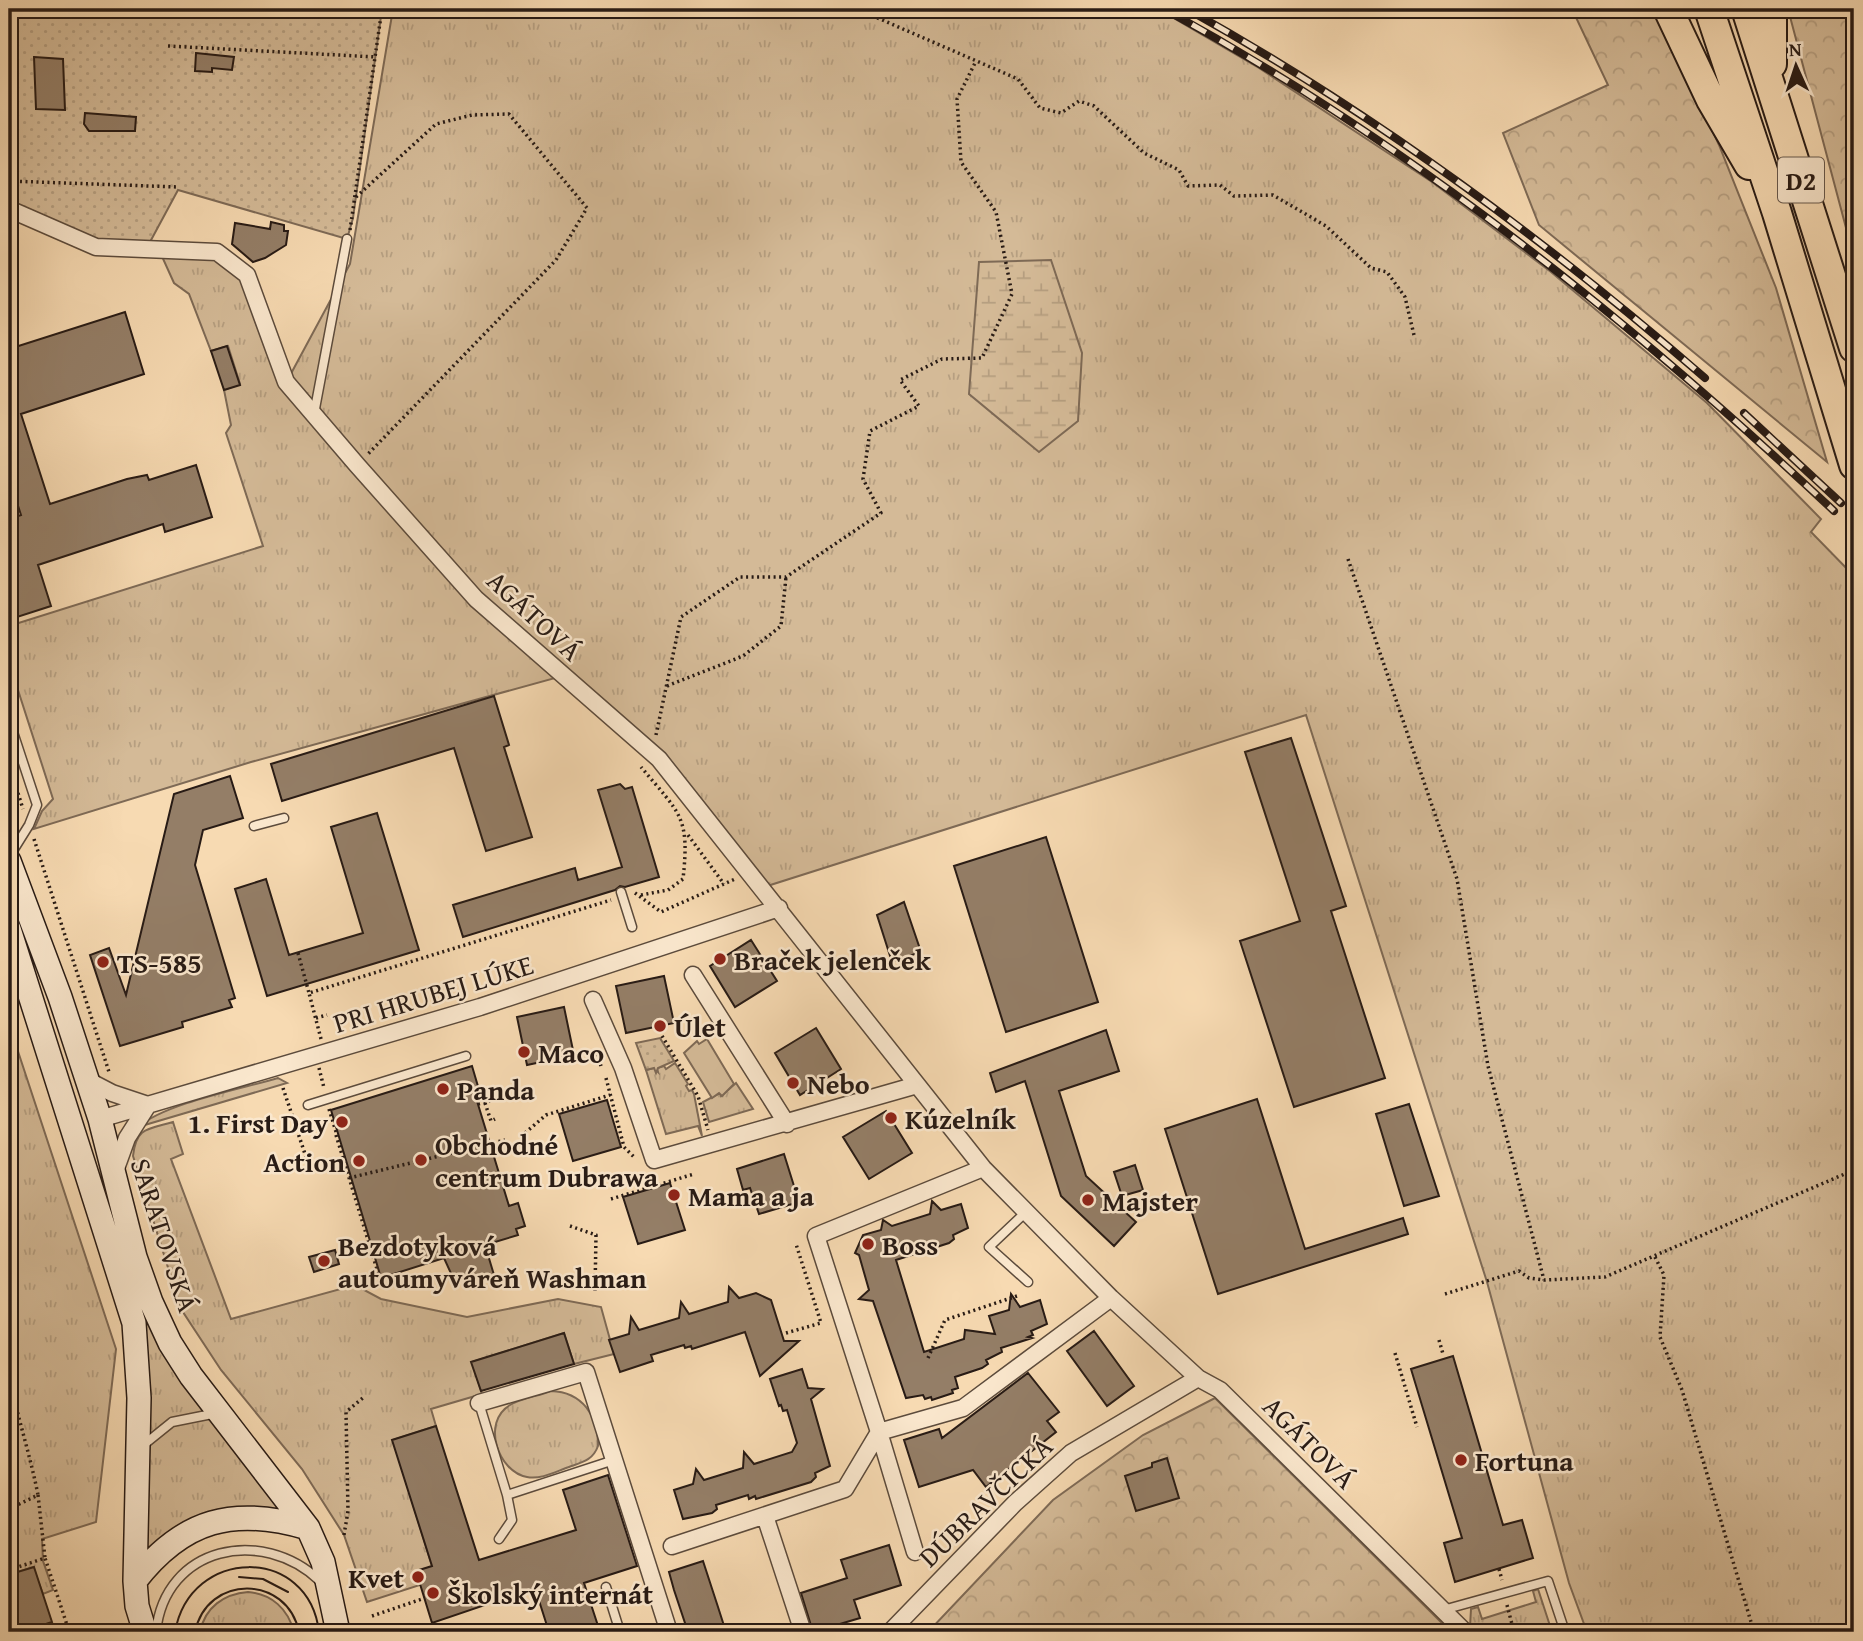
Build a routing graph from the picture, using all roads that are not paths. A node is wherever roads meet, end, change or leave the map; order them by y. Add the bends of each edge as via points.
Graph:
1 (1668, 9) edge
2 (1709, 9) edge
3 (1745, 9) edge
4 (1772, 9) edge
5 (1773, 91) junction
6 (9, 209) edge
7 (1777, 213) junction
8 (347, 239) road end
9 (1854, 348) edge
10 (314, 414) junction
11 (1854, 465) edge
12 (9, 720) edge
13 (284, 818) dead end
14 (254, 826) dead end
15 (9, 859) edge
16 (621, 894) road end
17 (779, 908) junction
18 (632, 926) dead end
19 (9, 929) edge
20 (693, 975) dead end
21 (593, 1000) dead end
22 (466, 1056) dead end
23 (87, 1080) junction
24 (918, 1084) junction
25 (65, 1100) junction
26 (148, 1105) junction
27 (308, 1105) dead end
28 (100, 1119) junction
29 (787, 1124) junction
30 (78, 1142) junction
31 (983, 1168) junction
32 (114, 1174) junction
33 (1026, 1212) junction
34 (1028, 1282) dead end
35 (1111, 1298) junction
36 (1198, 1378) junction
37 (480, 1403) joint
38 (220, 1413) junction
39 (879, 1432) junction
40 (137, 1451) junction
41 (614, 1460) junction
42 (507, 1495) junction
43 (765, 1516) junction
44 (308, 1528) junction
45 (499, 1539) dead end
46 (672, 1546) dead end
47 (915, 1552) dead end
48 (135, 1581) junction
49 (606, 1587) dead end
50 (330, 1590) junction
51 (1443, 1611) junction
52 (145, 1632) edge
53 (156, 1632) edge
54 (338, 1632) edge
55 (620, 1632) edge
56 (669, 1632) edge
57 (803, 1632) edge
58 (890, 1632) edge
59 (1465, 1632) edge
60 (1565, 1632) edge

1 - 7 highway via 1711,100
2 - 7 highway, D2
3 - 5 highway, D2
4 - 5 highway
5 - 9 highway, D2
6 - 10 street, AGÁTOVÁ via 96,247 217,252 247,275 286,382
7 - 11 highway, D2
8 - 10 lane
10 - 17 street, AGÁTOVÁ via 476,598 652,754
12 - 15 lane via 37,805
13 - 14 lane
15 - 23 main road, SARATOVSKÁ
16 - 18 lane
17 - 24 street, AGÁTOVÁ
17 - 26 street, PRI HRUBEJ LÚKE via 480,1007
19 - 25 main road, SARATOVSKÁ
20 - 29 street
21 - 29 street via 623,1068 654,1160
22 - 27 lane
23 - 26 street
23 - 28 main road, SARATOVSKÁ
24 - 29 street
24 - 31 street, AGÁTOVÁ
25 - 28 main road
25 - 30 main road, SARATOVSKÁ
26 - 28 street, PRI HRUBEJ LÚKE
26 - 32 street via 127,1138
28 - 30 main road
28 - 32 main road, SARATOVSKÁ
30 - 40 main road, SARATOVSKÁ via 134,1323 139,1361
31 - 33 street, AGÁTOVÁ
31 - 39 street via 816,1236
32 - 38 main road, SARATOVSKÁ via 151,1301 170,1343
33 - 34 lane via 989,1247
33 - 35 street, AGÁTOVÁ
35 - 36 street, AGÁTOVÁ
35 - 39 street via 963,1408
36 - 51 street, AGÁTOVÁ via 1220,1390
36 - 58 street, DÚBRAVČICKÁ via 1072,1452 1015,1503
37 - 41 street via 586,1372
37 - 42 lane
38 - 40 lane via 172,1422
38 - 44 main road, SARATOVSKÁ
39 - 43 street via 845,1489
39 - 47 street
40 - 48 main road, SARATOVSKÁ
41 - 42 lane
41 - 56 street
42 - 45 lane via 512,1520
43 - 46 street
43 - 57 street
44 - 48 main road via 252,1516 208,1524 171,1543
44 - 50 main road, SARATOVSKÁ
48 - 52 main road, SARATOVSKÁ
49 - 55 lane
50 - 53 lane via 281,1556 253,1549 229,1550 197,1563 180,1579 161,1609
50 - 54 main road, SARATOVSKÁ
51 - 59 street, AGÁTOVÁ
51 - 60 lane via 1548,1581

